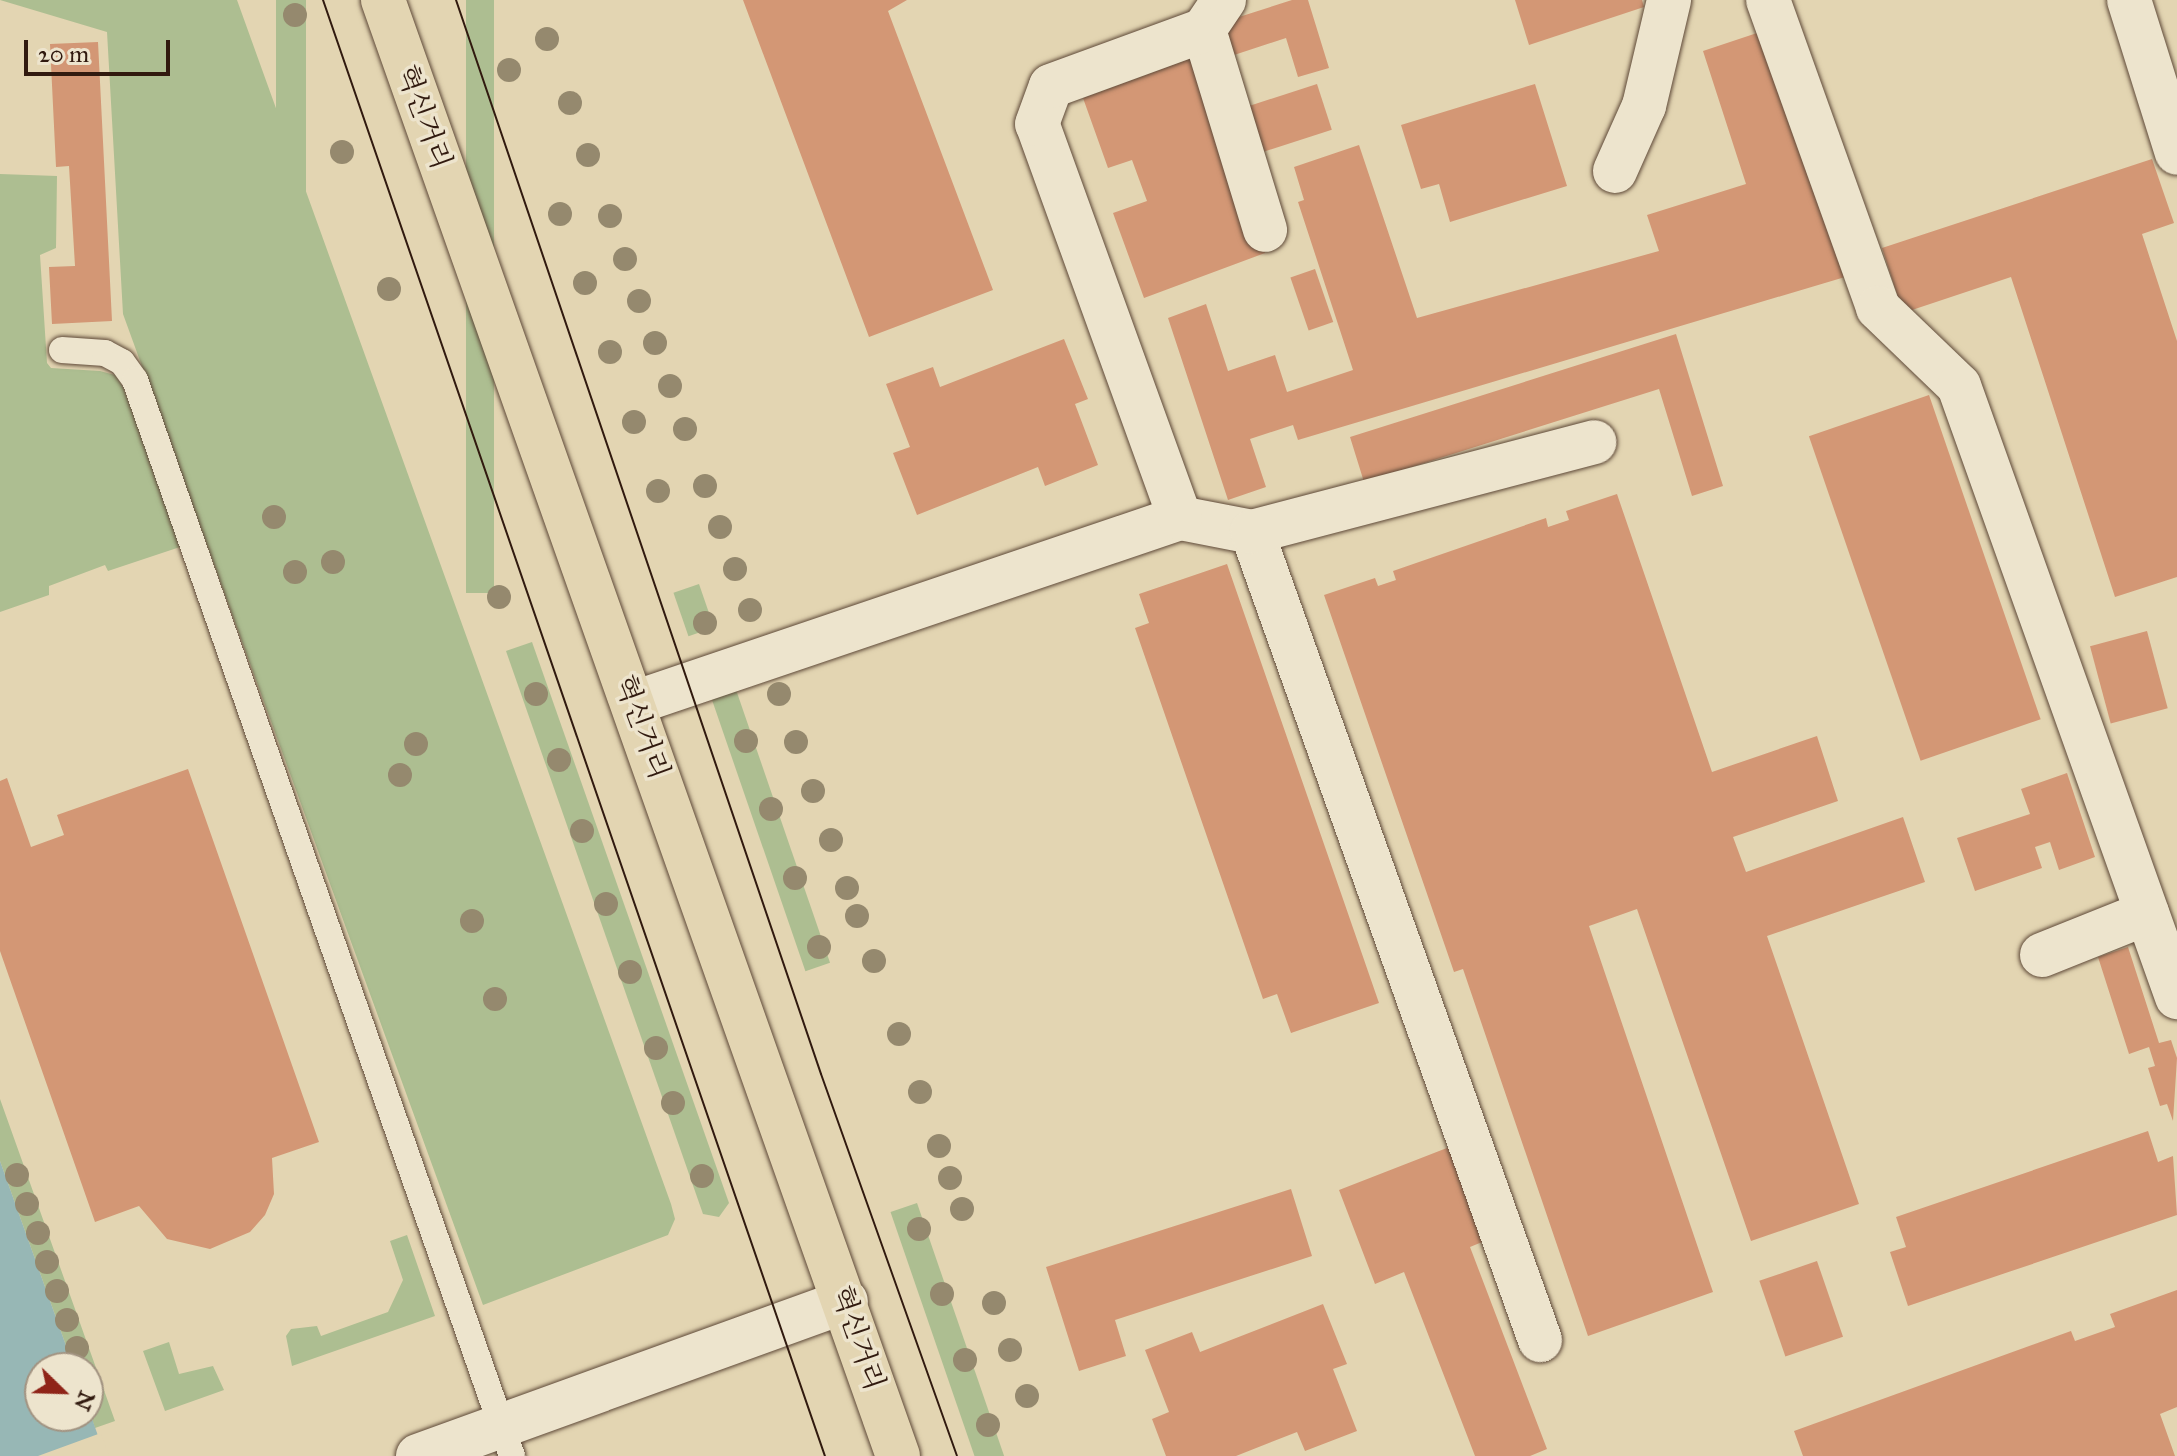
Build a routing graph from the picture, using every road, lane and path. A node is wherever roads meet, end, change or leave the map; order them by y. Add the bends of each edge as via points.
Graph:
1 (383, 0) edge
2 (1669, 0) edge
3 (1768, 0) edge
4 (2129, 0) edge
5 (1214, 15) edge
6 (2177, 153) edge
7 (1615, 171) dead end
8 (1265, 230) dead end
9 (62, 350) dead end
10 (1594, 442) dead end
11 (1180, 518) junction
12 (1252, 532) junction
13 (634, 703) junction
14 (2147, 913) junction
15 (2042, 955) dead end
16 (2177, 997) edge
17 (846, 1301) junction
18 (1540, 1340) dead end
19 (507, 1441) edge
20 (418, 1456) edge
21 (898, 1456) edge

1 - 13 main road, 혁신거리
2 - 7 street via 1644,106
3 - 14 street via 1878,308 1959,386
4 - 6 street
5 - 8 street
5 - 11 street via 1051,86 1037,124
9 - 19 lane via 105,353 122,362 135,380
10 - 12 street
11 - 12 street
11 - 13 street
12 - 18 street
13 - 17 main road, 혁신거리
14 - 15 street
14 - 16 street
17 - 19 street
17 - 21 main road, 혁신거리
19 - 20 street

